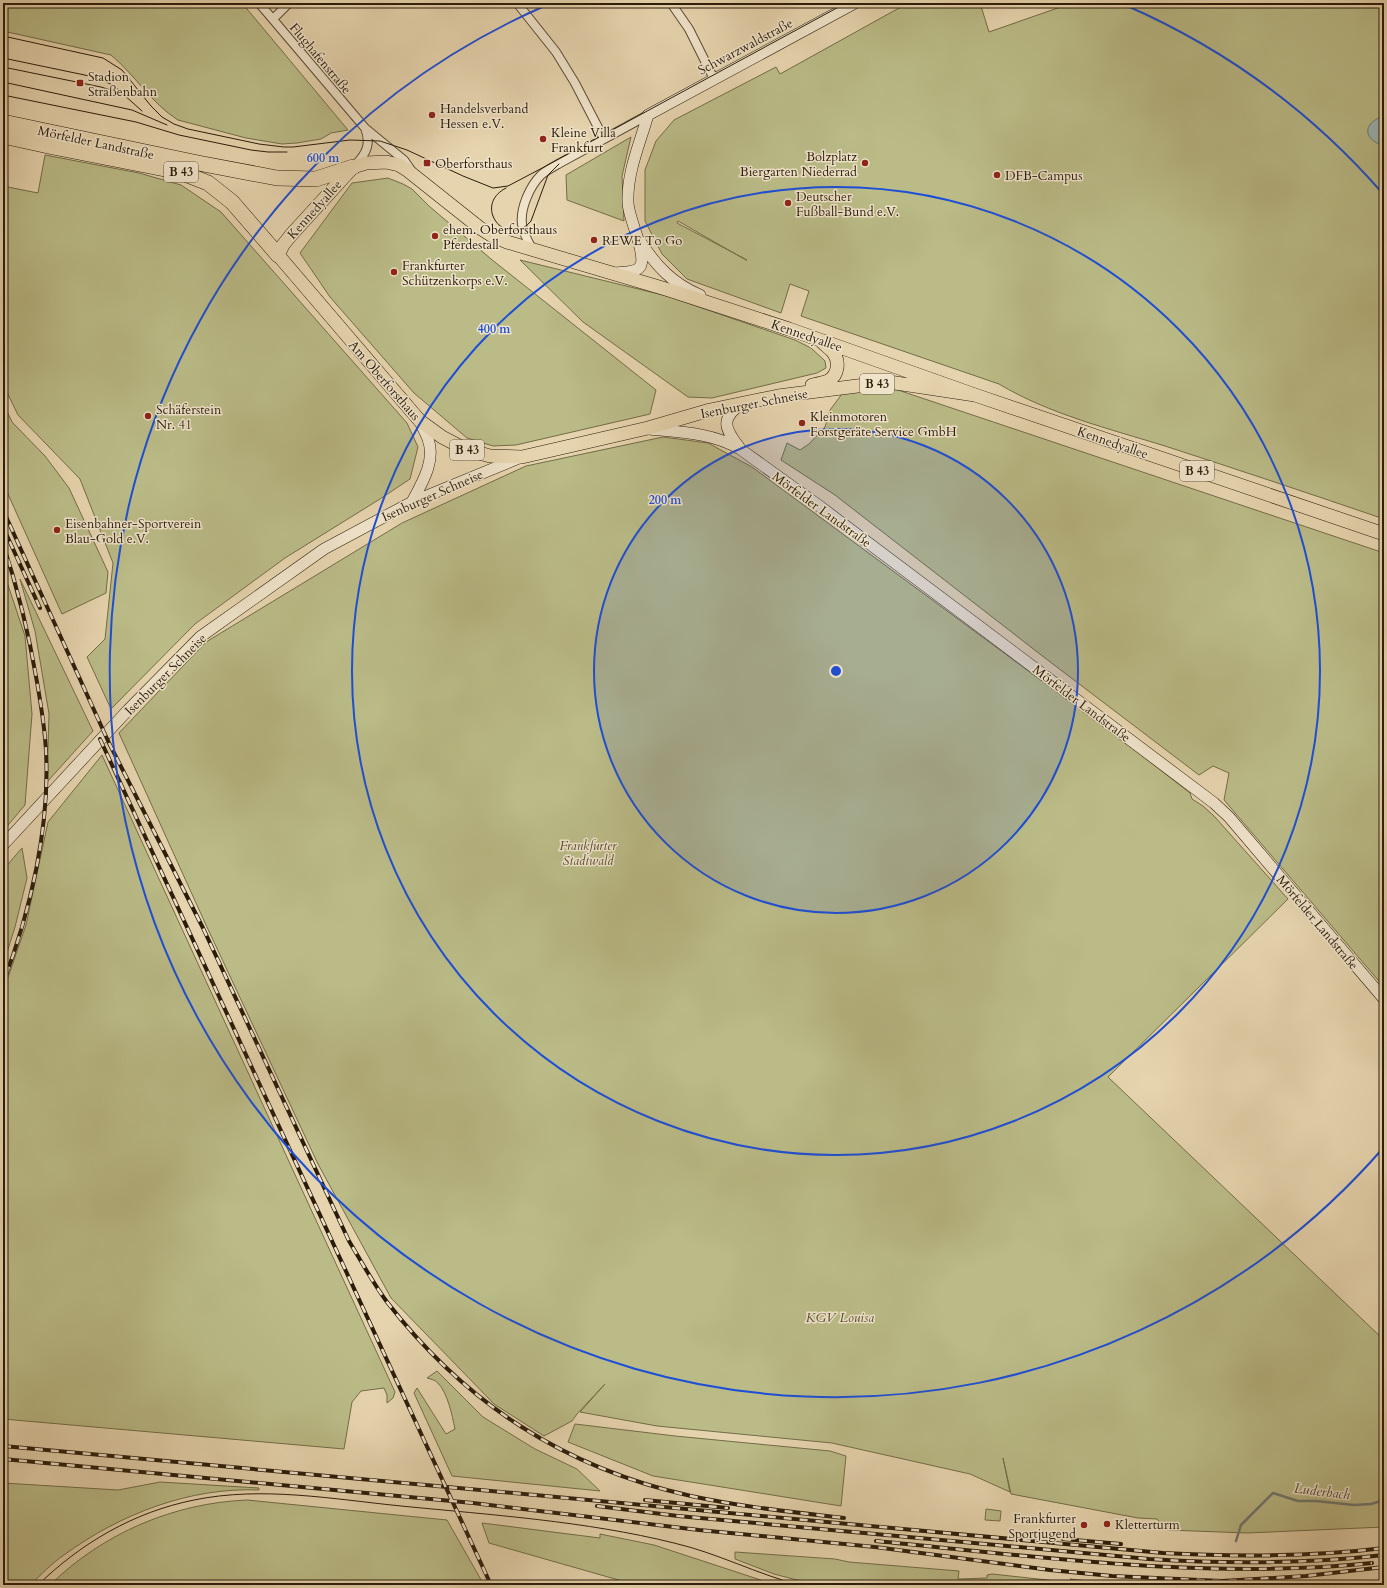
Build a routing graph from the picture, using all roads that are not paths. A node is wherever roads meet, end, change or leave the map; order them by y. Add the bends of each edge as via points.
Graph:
1 (259, 3) edge
2 (289, 3) edge
3 (517, 3) edge
4 (671, 3) edge
5 (855, 3) edge
6 (273, 19) junction
7 (714, 79) junction
8 (648, 115) junction
9 (3, 122) edge
10 (365, 128) junction
11 (3, 136) edge
12 (604, 139) junction
13 (354, 166) junction
14 (413, 174) junction
15 (637, 236) junction
16 (534, 250) junction
17 (278, 255) junction
18 (616, 273) junction
19 (715, 306) junction
20 (817, 339) junction
21 (975, 395) junction
22 (769, 398) junction
23 (743, 403) junction
24 (420, 421) junction
25 (648, 428) junction
26 (740, 449) junction
27 (522, 457) junction
28 (412, 502) junction
29 (1384, 534) edge
30 (3, 845) edge
31 (1384, 999) edge

1 - 6 street, Flughafenstraße
2 - 6 street
3 - 12 street via 556,52
4 - 7 street via 689,29
5 - 7 main road, Schwarzwaldstraße
6 - 10 street, Flughafenstraße
7 - 8 main road, Schwarzwaldstraße
8 - 12 street, Schwarzwaldstraße
8 - 15 main road via 628,186 628,207
9 - 13 highway, Mörfelder Landstraße / B 43 via 277,178 316,178
10 - 13 street via 368,147 364,156
10 - 14 street, Flughafenstraße via 404,160
11 - 17 highway, Mörfelder Landstraße / B 43 via 180,172 208,183 232,202
12 - 16 street, Schwarzwaldstraße via 550,168 536,182 523,210 522,222 522,229
13 - 14 main road, Kennedyallee / B 43 via 373,162 390,163 399,165
13 - 17 main road, Kennedyallee via 290,235
14 - 16 main road, Kennedyallee / B 43 via 487,233
15 - 18 main road via 641,266 633,271
15 - 19 main road via 664,273 690,290 710,299
16 - 18 main road, Kennedyallee / B 43
17 - 24 main road, Am Oberforsthaus / B 43
18 - 19 main road, Kennedyallee / B 43
19 - 20 main road, Kennedyallee / B 43
20 - 21 main road, Kennedyallee / B 43
20 - 22 main road via 832,350 837,358 837,368 832,378 827,382
21 - 22 main road, Isenburger Schneise / B 43 via 889,382
21 - 29 main road, Kennedyallee / B 43
22 - 23 main road, Isenburger Schneise / B 43
23 - 25 main road, Isenburger Schneise / B 43
23 - 26 main road, Mörfelder Landstraße via 732,413 726,425
24 - 27 main road, Am Oberforsthaus / B 43 via 442,438 464,449 490,456
24 - 28 main road via 431,455 428,470
25 - 26 main road, Mörfelder Landstraße via 711,437
25 - 27 main road, Isenburger Schneise / B 43
26 - 31 main road, Mörfelder Landstraße via 1222,809
27 - 28 main road, Isenburger Schneise
28 - 30 main road, Isenburger Schneise via 324,549 200,636

